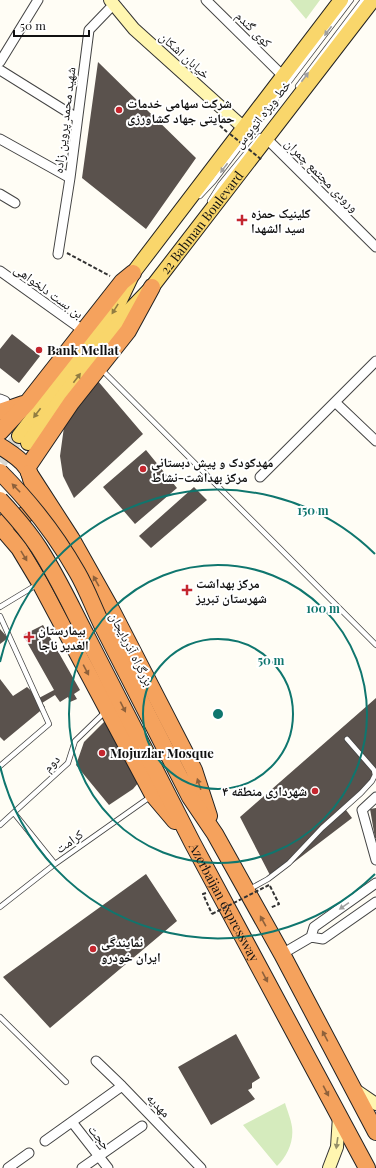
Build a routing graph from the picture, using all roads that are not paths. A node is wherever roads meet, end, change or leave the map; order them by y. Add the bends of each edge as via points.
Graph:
1 (38, 0) edge
2 (206, 0) edge
3 (341, 0) edge
4 (351, 0) edge
5 (363, 0) edge
6 (373, 0) edge
7 (112, 2) edge
8 (0, 62) edge
9 (0, 70) edge
10 (283, 76) junction
11 (296, 88) dead end
12 (77, 118) junction
13 (244, 128) junction
14 (265, 134) junction
15 (0, 139) edge
16 (70, 178) junction
17 (0, 194) edge
18 (198, 198) dead end
19 (15, 203) dead end
20 (193, 203) dead end
21 (208, 204) dead end
22 (204, 211) dead end
23 (166, 230) junction
24 (184, 244) junction
25 (376, 247) edge
26 (58, 251) road end
27 (0, 271) edge
28 (128, 278) junction
29 (152, 287) junction
30 (84, 332) junction
31 (376, 361) edge
32 (99, 367) junction
33 (335, 402) junction
34 (26, 403) junction
35 (2, 404) edge
36 (0, 432) edge
37 (376, 441) edge
38 (0, 446) edge
39 (28, 470) junction
40 (0, 472) edge
41 (260, 477) dead end
42 (0, 500) edge
43 (0, 521) edge
44 (0, 526) edge
45 (40, 583) junction
46 (0, 607) edge
47 (111, 609) junction
48 (0, 616) edge
49 (65, 631) junction
50 (376, 645) edge
51 (107, 709) junction
52 (347, 739) dead end
53 (0, 766) edge
54 (154, 795) junction
55 (376, 797) edge
56 (14, 813) junction
57 (0, 825) edge
58 (215, 834) junction
59 (193, 844) junction
60 (376, 860) edge
61 (55, 864) junction
62 (376, 884) edge
63 (247, 891) junction
64 (376, 902) edge
65 (0, 907) edge
66 (311, 937) junction
67 (282, 954) junction
68 (0, 1018) edge
69 (96, 1061) dead end
70 (66, 1082) dead end
71 (122, 1086) junction
72 (352, 1088) junction
73 (376, 1104) edge
74 (340, 1116) junction
75 (72, 1122) junction
76 (142, 1126) dead end
77 (376, 1132) edge
78 (45, 1141) dead end
79 (29, 1152) dead end
80 (99, 1156) junction
81 (19, 1160) junction
82 (199, 1167) edge
83 (8, 1168) edge
84 (25, 1168) edge
85 (82, 1168) edge
86 (108, 1168) edge
87 (328, 1168) edge
88 (367, 1168) edge

1 - 8 street
2 - 10 street, کوی گندم
3 - 10 main road, 22 Bahman Boulevard
4 -> 18 lane, خط ویژه اتوبوس via 214,181
11 -> 5 lane, خط ویژه اتوبوس
6 - 14 main road, 22 Bahman Boulevard
7 - 12 street, شهید محمد پروین زاده via 89,30
7 - 13 main road, خیابان اشکان via 134,29
9 - 12 street
10 - 13 main road, 22 Bahman Boulevard
12 - 16 street, شهید محمد پروین زاده
13 - 23 main road, 22 Bahman Boulevard
14 - 21 lane, خط ویژه اتوبوس via 220,185
14 - 24 main road, 22 Bahman Boulevard
14 - 25 street, ورودی مجتمع چمران
15 - 16 street
16 - 26 street, شهید محمد پروین زاده
17 - 19 street
20 - 23 lane
22 - 24 lane
23 - 28 main road, 22 Bahman Boulevard
24 - 29 main road, 22 Bahman Boulevard
27 - 30 street, بن بست دلخواهی
28 -> 29 main road, 22 Bahman Boulevard via 116,309 24,440 124,316
28 - 30 highway
29 - 32 highway via 128,331
30 - 34 highway
31 - 33 street
32 - 39 highway via 71,403
32 - 50 lane
33 - 37 street
33 - 41 street
34 - 35 highway
34 - 36 highway
38 - 39 highway, بزرگراه آذربایجان via 12,453
39 - 43 highway via 34,486 35,500 28,513 16,521
47 -> 39 highway, بزرگراه آذربایجان via 84,559
58 -> 40 highway, Azerbaijan expressway, bridge via 190,797 77,572 55,536 29,502
42 -> 59 highway, Azerbaijan expressway, bridge via 39,548 60,583
44 -> 45 highway via 19,548
45 - 46 lane
45 - 49 highway
47 - 49 highway via 97,604 82,606 70,616
58 -> 47 highway, بزرگراه آذربایجان via 194,770
48 - 53 lane via 49,724
49 -> 51 highway
51 - 54 highway
51 - 56 lane, دوم via 75,741 68,763
52 - 63 lane via 374,770 374,778 278,872
54 - 59 highway
54 - 61 lane, کرامت
55 - 60 street via 362,810
56 - 57 lane, دوم
56 - 61 lane
58 - 63 highway, Azerbaijan expressway
59 -> 74 highway, Azerbaijan expressway
61 - 65 lane, کرامت
62 -> 66 street via 314,927
67 -> 63 highway, Azerbaijan expressway
64 - 66 street via 323,939
66 - 67 street
72 -> 67 highway, Azerbaijan expressway
68 - 70 lane
69 - 71 street, مهدیه
71 - 75 street
71 - 82 street, مهدیه
72 - 73 main road
72 - 77 highway, Azerbaijan expressway
74 -> 87 main road via 337,1147
74 - 88 highway, Azerbaijan expressway
75 - 78 street
75 - 80 street, حجت
76 - 80 street
79 - 81 street
80 - 85 street
80 - 86 street, حجت
81 - 83 street
81 - 84 street

